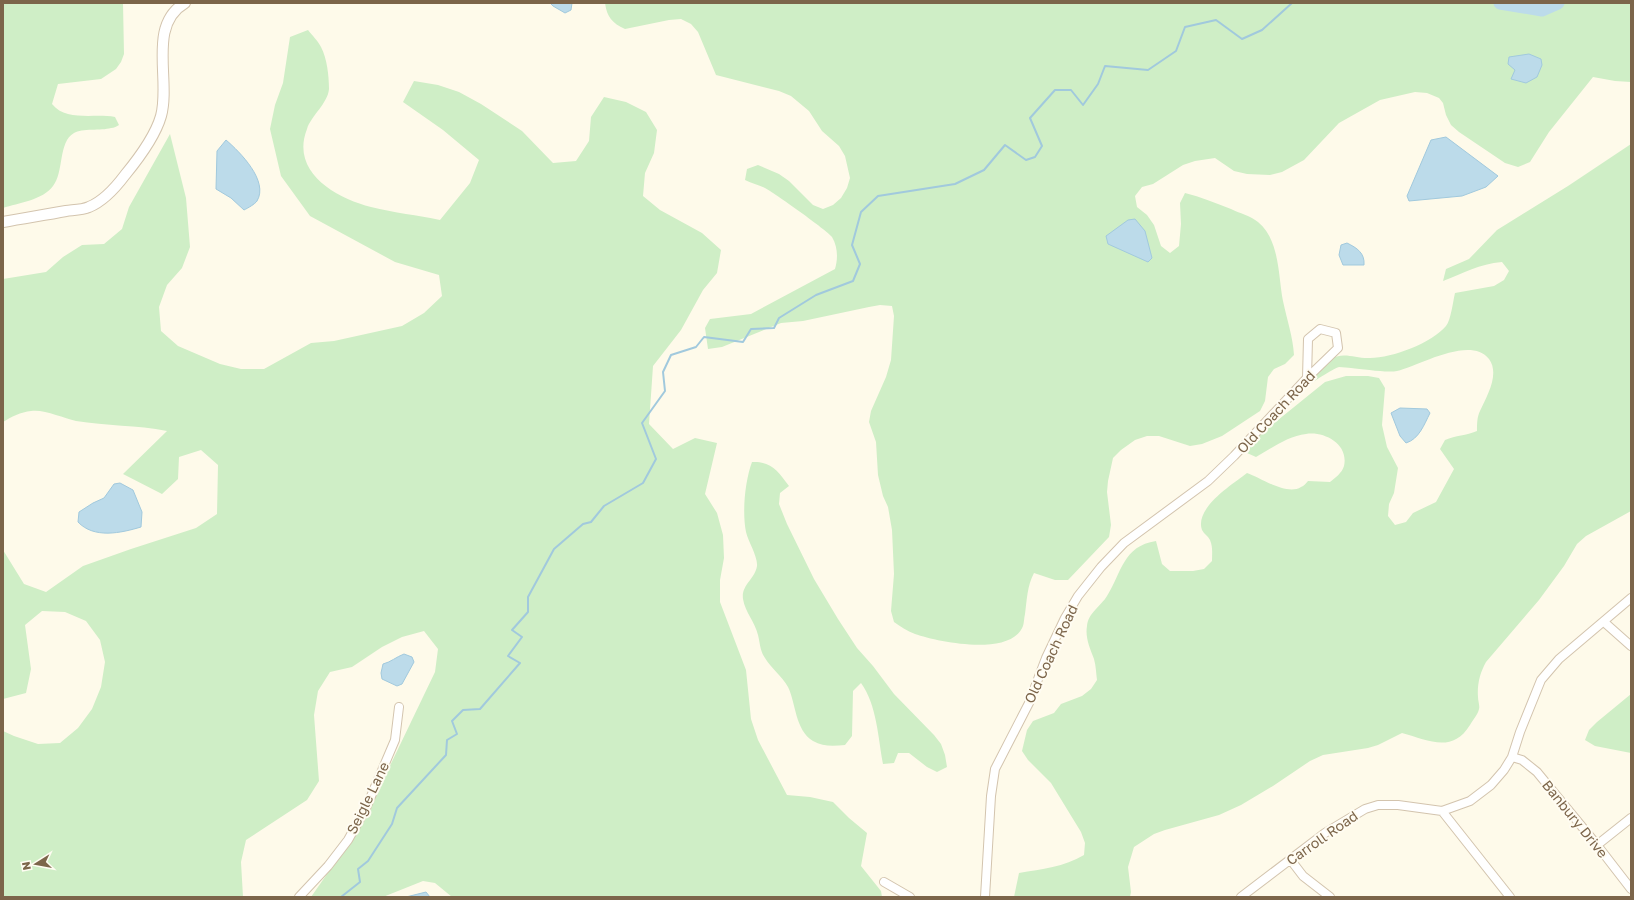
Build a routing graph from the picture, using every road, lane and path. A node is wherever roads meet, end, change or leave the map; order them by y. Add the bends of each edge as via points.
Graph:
1 (185, 3) edge
2 (3, 222) edge
3 (1307, 378) junction
4 (1631, 598) edge
5 (1604, 622) junction
6 (1631, 646) edge
7 (399, 707) dead end
8 (1512, 757) junction
9 (1442, 810) junction
10 (1631, 818) edge
11 (1597, 845) junction
12 (1290, 859) junction
13 (884, 882) dead end
14 (1631, 889) edge
15 (299, 897) edge
16 (910, 897) edge
17 (985, 897) edge
18 (1241, 897) edge
19 (1330, 897) edge
20 (1510, 897) edge

1 - 2 street via 177,8 165,27 165,86 156,128 136,161 113,190 90,207
3 - 3 street, Old Coach Road via 1308,339 1320,328 1336,333 1338,348
3 - 17 street, Old Coach Road via 1208,481 1124,543 1078,596 1065,618 1029,703 995,769
4 - 5 street, Carroll Road
5 - 6 street
5 - 8 street, Carroll Road via 1559,659 1541,680
7 - 15 street, Seigle Lane via 395,740 366,808 348,840
8 - 9 street, Carroll Road via 1491,785 1470,800
8 - 11 street, Banbury Drive via 1522,760 1536,772
9 - 12 street, Carroll Road via 1398,805 1365,808
9 - 20 street
10 - 11 street
11 - 14 street, Banbury Drive
12 - 18 street, Carroll Road
12 - 19 street via 1303,876
13 - 16 street

